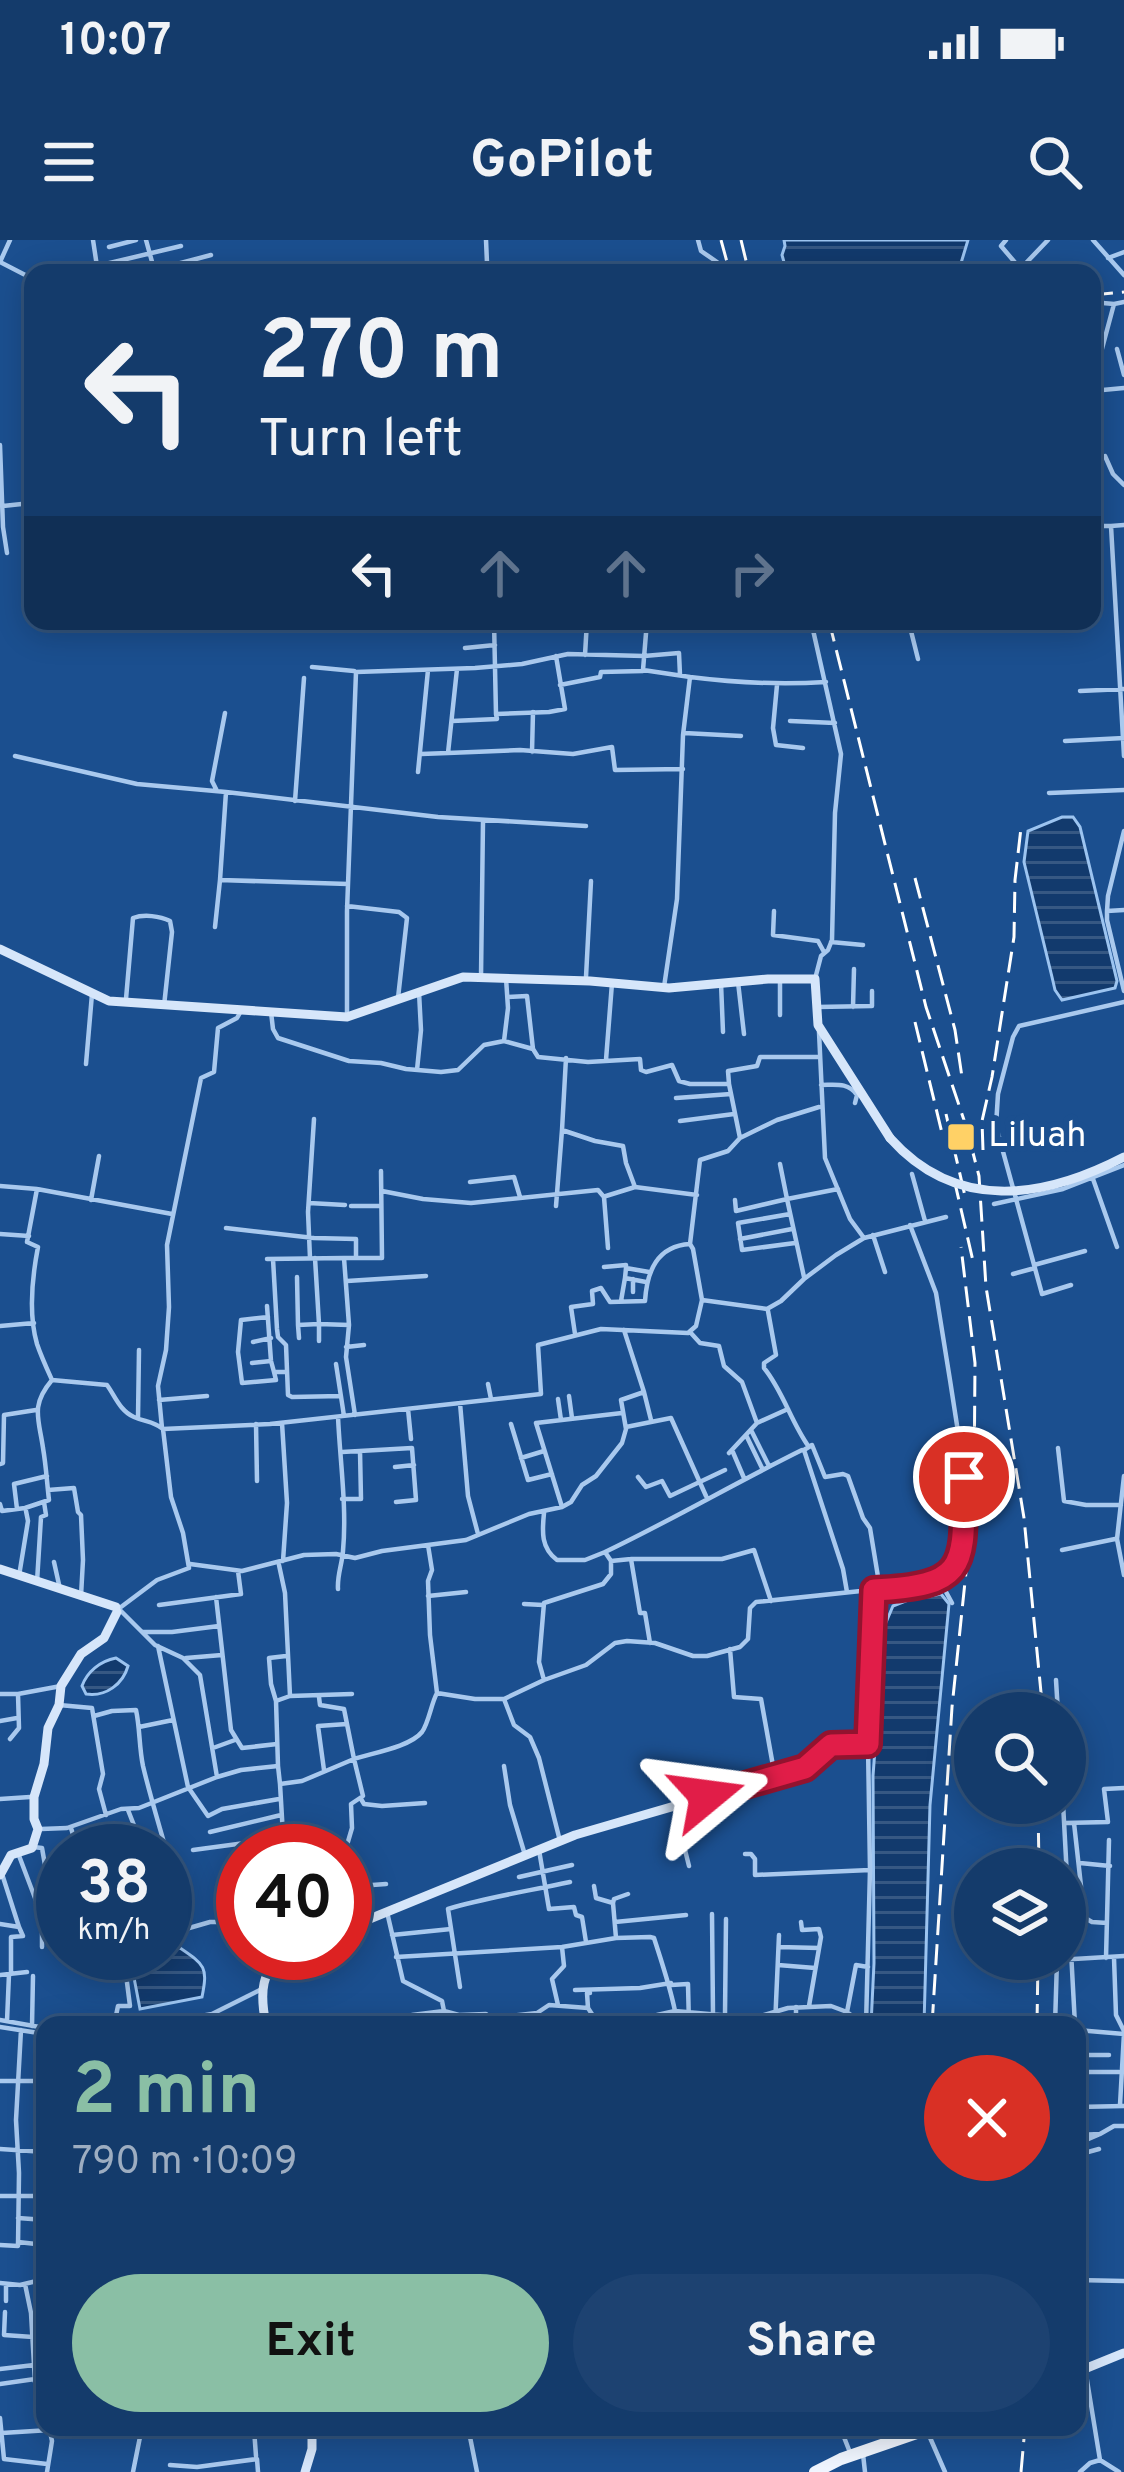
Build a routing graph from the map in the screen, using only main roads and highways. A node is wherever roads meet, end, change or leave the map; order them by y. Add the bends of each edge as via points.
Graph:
1 (903, 2436) edge
2 (824, 2470) edge

1 - 2 main road

